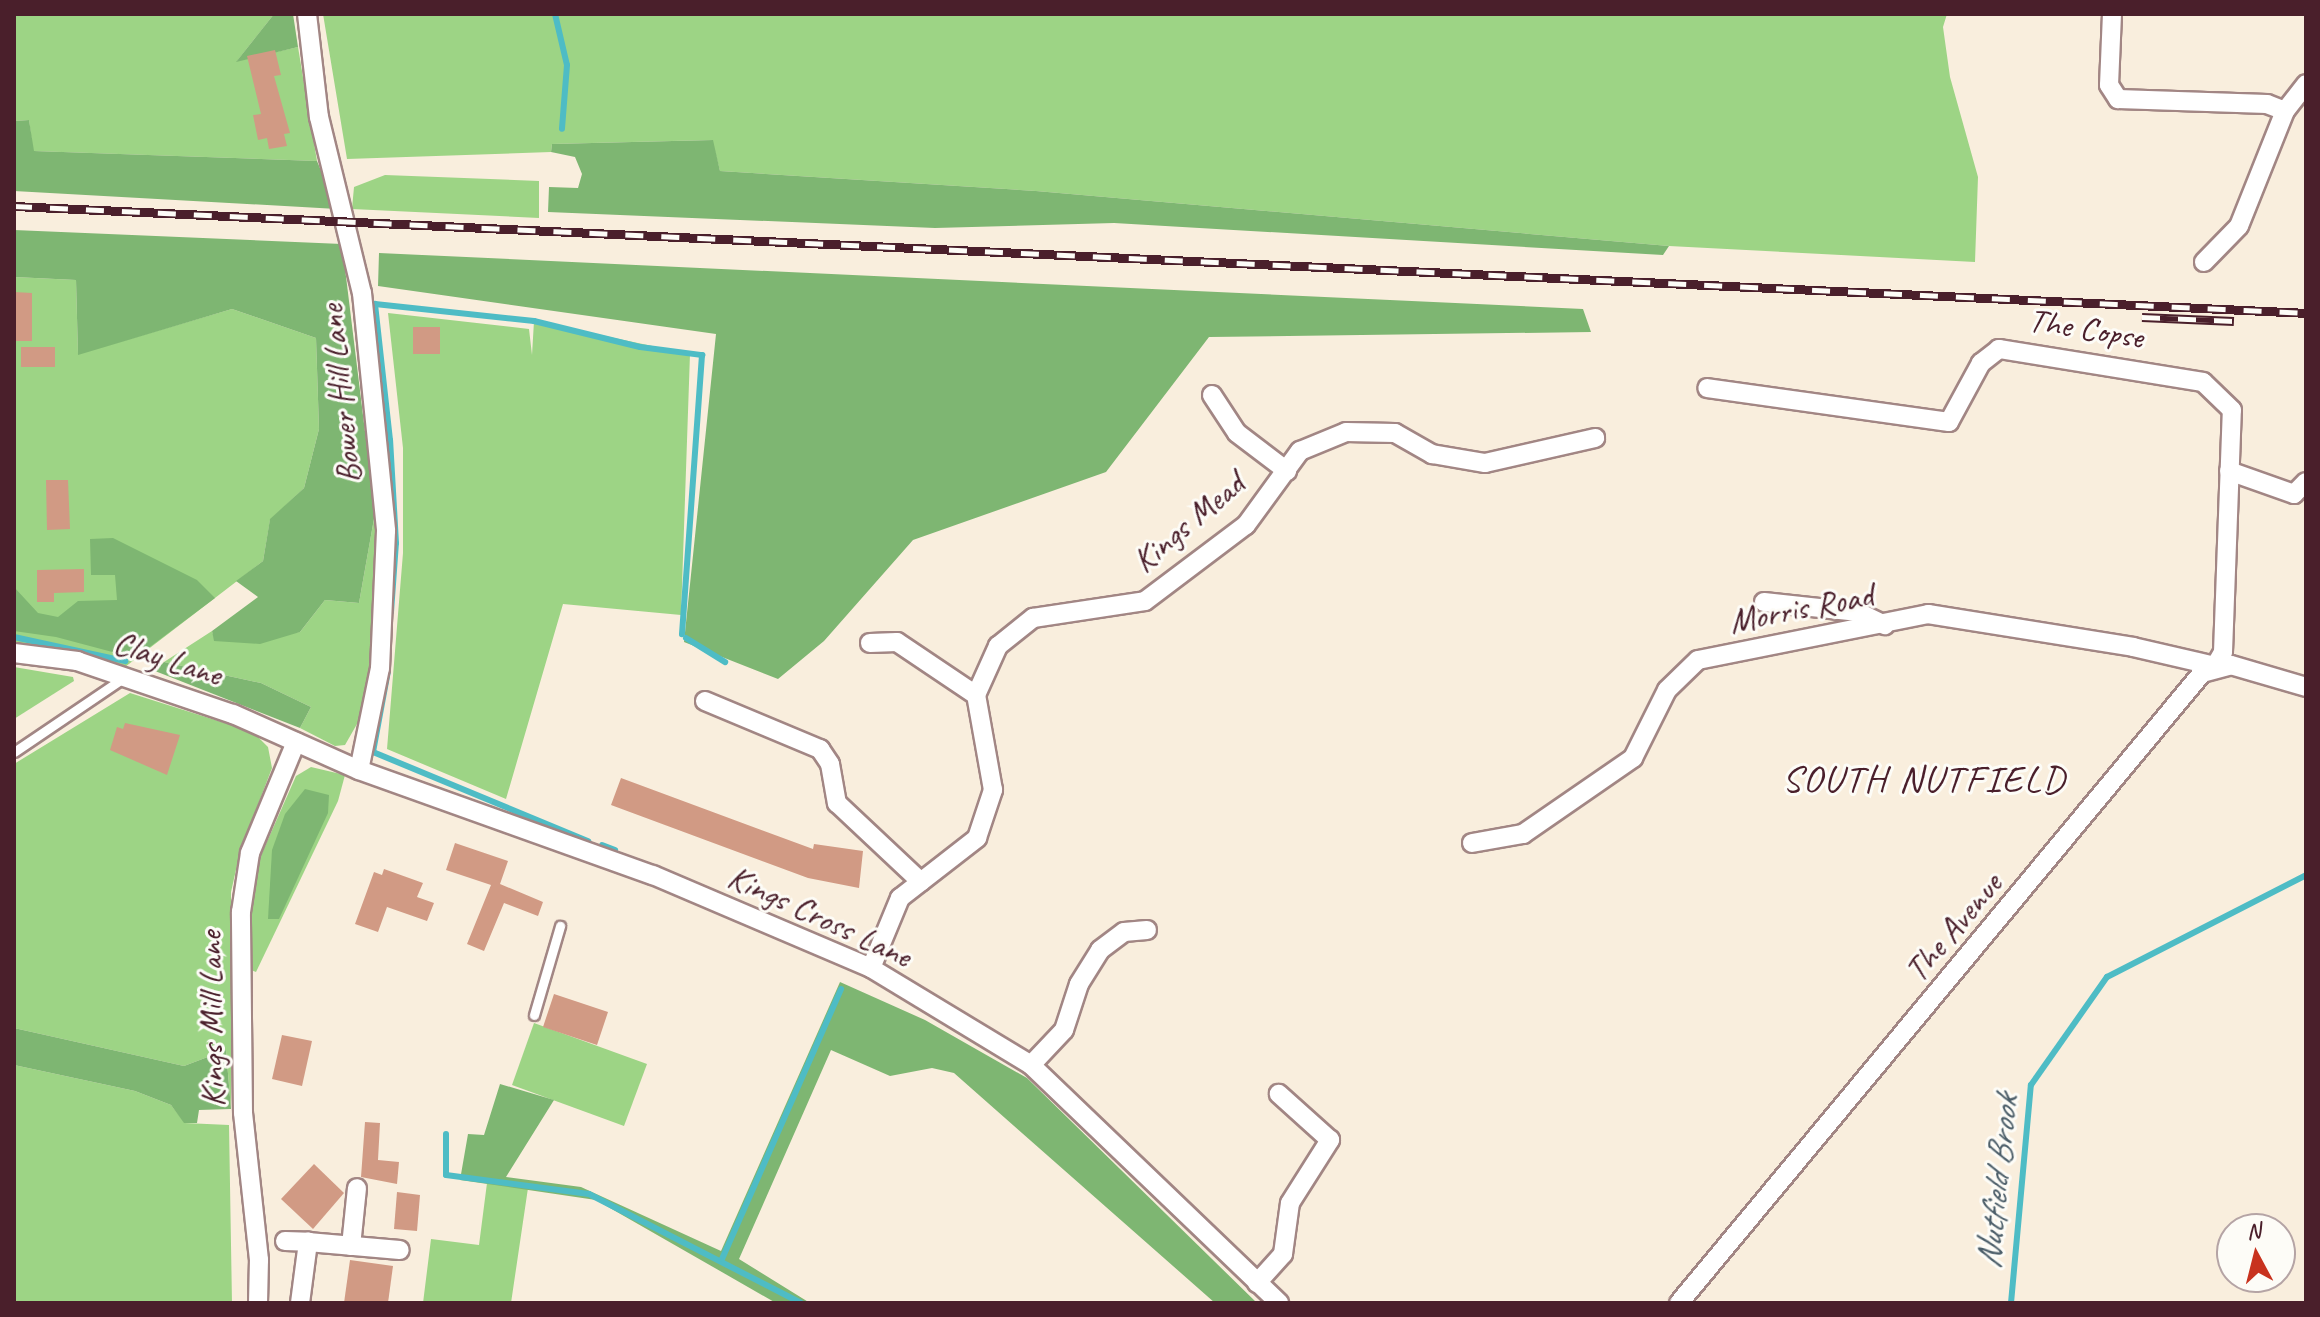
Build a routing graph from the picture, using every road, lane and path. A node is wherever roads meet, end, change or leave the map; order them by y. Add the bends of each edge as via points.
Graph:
1 (307, 14) edge
2 (2112, 14) edge
3 (2306, 84) edge
4 (2285, 111) junction
5 (2204, 262) dead end
6 (1707, 388) dead end
7 (1212, 395) dead end
8 (1595, 438) dead end
9 (1287, 471) junction
10 (2229, 471) junction
11 (2306, 482) edge
12 (1764, 602) dead end
13 (1885, 625) junction
14 (870, 643) dead end
15 (14, 653) edge
16 (2215, 666) junction
17 (122, 679) junction
18 (2306, 687) edge
19 (976, 695) junction
20 (705, 701) dead end
21 (296, 742) junction
22 (14, 752) edge
23 (359, 770) junction
24 (1472, 843) dead end
25 (921, 882) junction
26 (560, 926) dead end
27 (1147, 930) dead end
28 (871, 968) junction
29 (534, 1015) dead end
30 (1031, 1065) junction
31 (1279, 1094) dead end
32 (357, 1188) dead end
33 (285, 1241) dead end
34 (308, 1242) junction
35 (351, 1246) junction
36 (400, 1250) dead end
37 (1257, 1283) junction
38 (258, 1303) edge
39 (300, 1303) edge
40 (1279, 1303) edge
41 (1679, 1303) edge

1 - 23 street, Bower Hill Lane via 319,117 362,293 386,531 380,668
2 - 4 street via 2109,85 2118,99 2267,104
3 - 4 street
4 - 5 street via 2239,226
6 - 10 street, The Copse via 1949,422 1981,363 1999,349 2131,367 2203,382 2219,393 2232,410
7 - 9 street via 1237,433
8 - 9 street, Kings Mead via 1485,463 1432,454 1395,433 1346,432 1300,451
9 - 19 street, Kings Mead via 1246,525 1145,601 1033,618 998,646
10 - 11 street via 2294,494
10 - 16 street via 2223,652
12 - 13 street via 1858,612
13 - 16 street, Morris Road via 1928,614
13 - 24 street, Morris Road via 1698,660 1667,690 1633,758 1523,834
14 - 19 street via 897,642
15 - 17 street, Clay Lane via 77,661
16 - 18 street via 2247,667
16 - 41 street, The Avenue via 2202,673 2135,761
17 - 21 street, Clay Lane via 233,714
17 - 22 lane
19 - 25 street via 993,790 977,838
20 - 25 street via 820,749 830,764 837,803
21 - 23 street, Kings Cross Lane
21 - 38 street, Kings Mill Lane via 250,853 241,912 243,1113 259,1260
23 - 28 street, Kings Cross Lane via 653,875
25 - 28 street via 900,898
26 - 29 lane
27 - 30 street via 1124,932 1100,950 1079,984 1064,1030
28 - 30 street, Kings Cross Lane
30 - 37 street, Kings Cross Lane
31 - 37 street via 1330,1140 1290,1203 1283,1254
32 - 35 street
33 - 34 street
34 - 35 street
34 - 39 street
35 - 36 street
37 - 40 street, Kings Cross Lane

